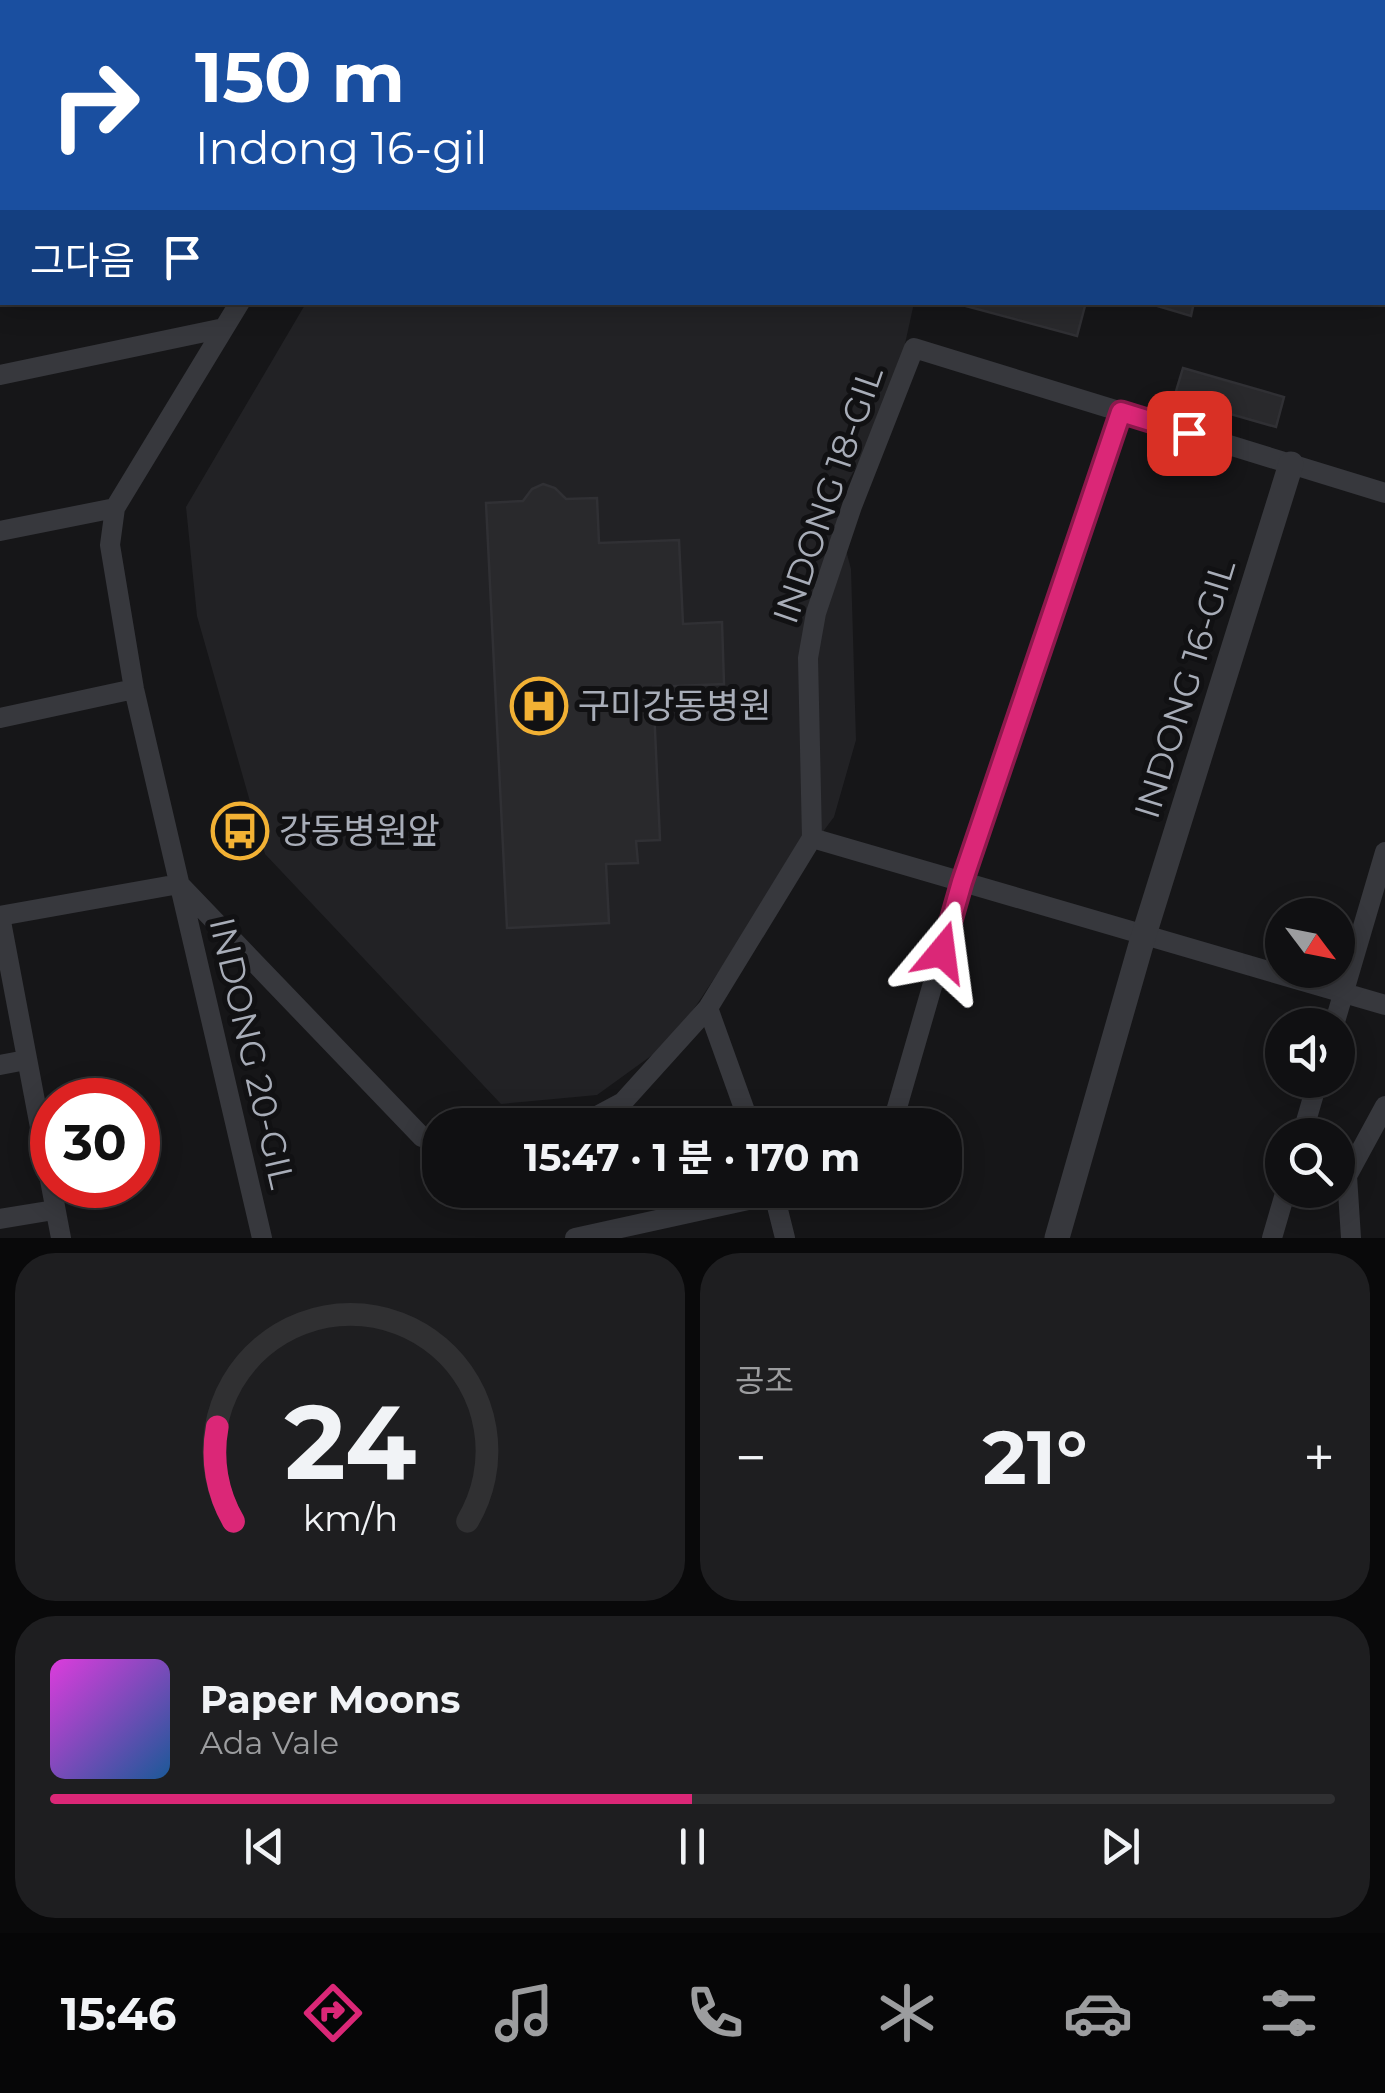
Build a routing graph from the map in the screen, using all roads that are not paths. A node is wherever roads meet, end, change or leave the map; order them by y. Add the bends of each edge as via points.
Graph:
1 (238, 305) edge
2 (224, 328) junction
3 (0, 375) edge
4 (1121, 412) junction
5 (1291, 464) junction
6 (1385, 494) edge
7 (115, 508) junction
8 (0, 531) edge
9 (134, 689) junction
10 (0, 718) edge
11 (812, 838) junction
12 (1385, 852) edge
13 (962, 882) junction
14 (180, 884) junction
15 (0, 916) edge
16 (1145, 934) junction
17 (1344, 991) junction
18 (1385, 1005) edge
19 (708, 1008) junction
20 (1339, 1008) edge
21 (26, 1060) junction
22 (0, 1065) edge
23 (1385, 1106) edge
24 (611, 1108) edge
25 (744, 1108) edge
26 (897, 1108) edge
27 (422, 1136) edge
28 (709, 1208) edge
29 (782, 1208) edge
30 (1281, 1208) edge
31 (54, 1210) junction
32 (0, 1220) edge
33 (60, 1238) edge
34 (262, 1238) edge
35 (575, 1238) edge
36 (785, 1238) edge
37 (1057, 1238) edge
38 (1272, 1238) edge
39 (1351, 1238) edge

1 - 2 street, INDONG 20-GIL
2 - 3 street
2 - 7 street, INDONG 20-GIL
4 - 5 street
4 - 11 street, INDONG 18-GIL via 914,348 816,613 808,658
4 - 13 street
5 - 6 street
5 - 16 street, INDONG 16-GIL
7 - 8 street
7 - 9 street, INDONG 20-GIL via 110,544
9 - 10 street
9 - 14 street, INDONG 20-GIL
11 - 13 street
11 - 19 street
12 - 17 street
13 - 16 street
13 - 26 street
14 - 15 street, INDONG 20-GIL
14 - 27 street, INDONG 20-GIL
14 - 34 street, INDONG 20-GIL
15 - 21 street, INDONG 20-GIL
16 - 17 street
16 - 37 street, INDONG 16-GIL
17 - 18 street
17 - 20 street
19 - 24 street
19 - 25 street
21 - 22 street
21 - 31 street, INDONG 20-GIL
23 - 39 street via 1347,1176
28 - 35 street
29 - 36 street
30 - 38 street
31 - 32 street
31 - 33 street, INDONG 20-GIL

